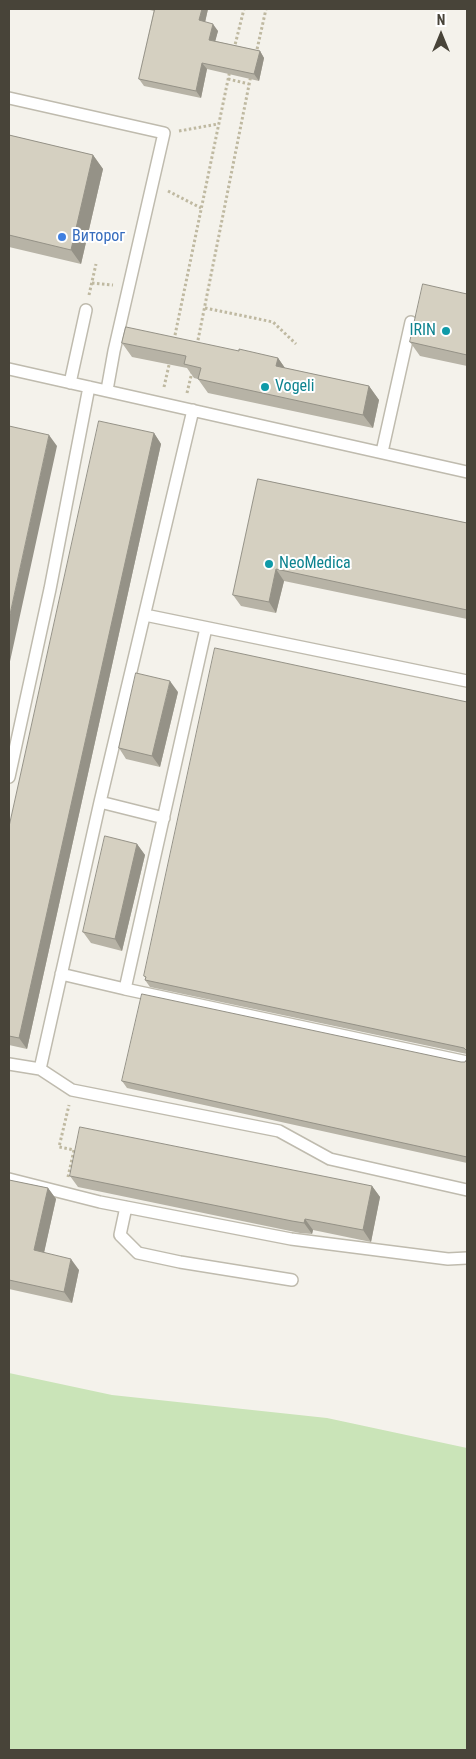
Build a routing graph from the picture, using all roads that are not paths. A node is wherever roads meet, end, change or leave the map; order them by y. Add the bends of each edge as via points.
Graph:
1 (9, 98) edge
2 (86, 310) road end
3 (411, 322) dead end
4 (9, 369) edge
5 (70, 383) junction
6 (89, 387) junction
7 (107, 390) junction
8 (188, 409) junction
9 (382, 452) junction
10 (467, 472) edge
11 (145, 615) junction
12 (206, 628) junction
13 (467, 681) edge
14 (9, 777) edge
15 (100, 802) junction
16 (164, 818) junction
17 (61, 974) junction
18 (125, 989) junction
19 (467, 1062) edge
20 (9, 1064) edge
21 (40, 1069) junction
22 (9, 1179) edge
23 (467, 1190) edge
24 (126, 1207) junction
25 (467, 1258) edge
26 (292, 1280) dead end

1 - 7 lane via 164,133
2 - 5 lane
3 - 9 lane
4 - 5 lane
5 - 6 lane
6 - 7 lane
6 - 14 lane
7 - 8 lane
8 - 9 lane
8 - 11 lane
9 - 10 lane
11 - 12 lane
11 - 15 lane
12 - 13 lane
12 - 16 lane
15 - 16 lane
15 - 17 lane
16 - 18 lane
17 - 18 lane
17 - 21 lane
18 - 19 lane
20 - 21 lane
21 - 23 lane via 72,1090 279,1131 330,1159
22 - 24 lane
24 - 25 lane via 291,1240 448,1259
24 - 26 lane via 120,1235 138,1253

